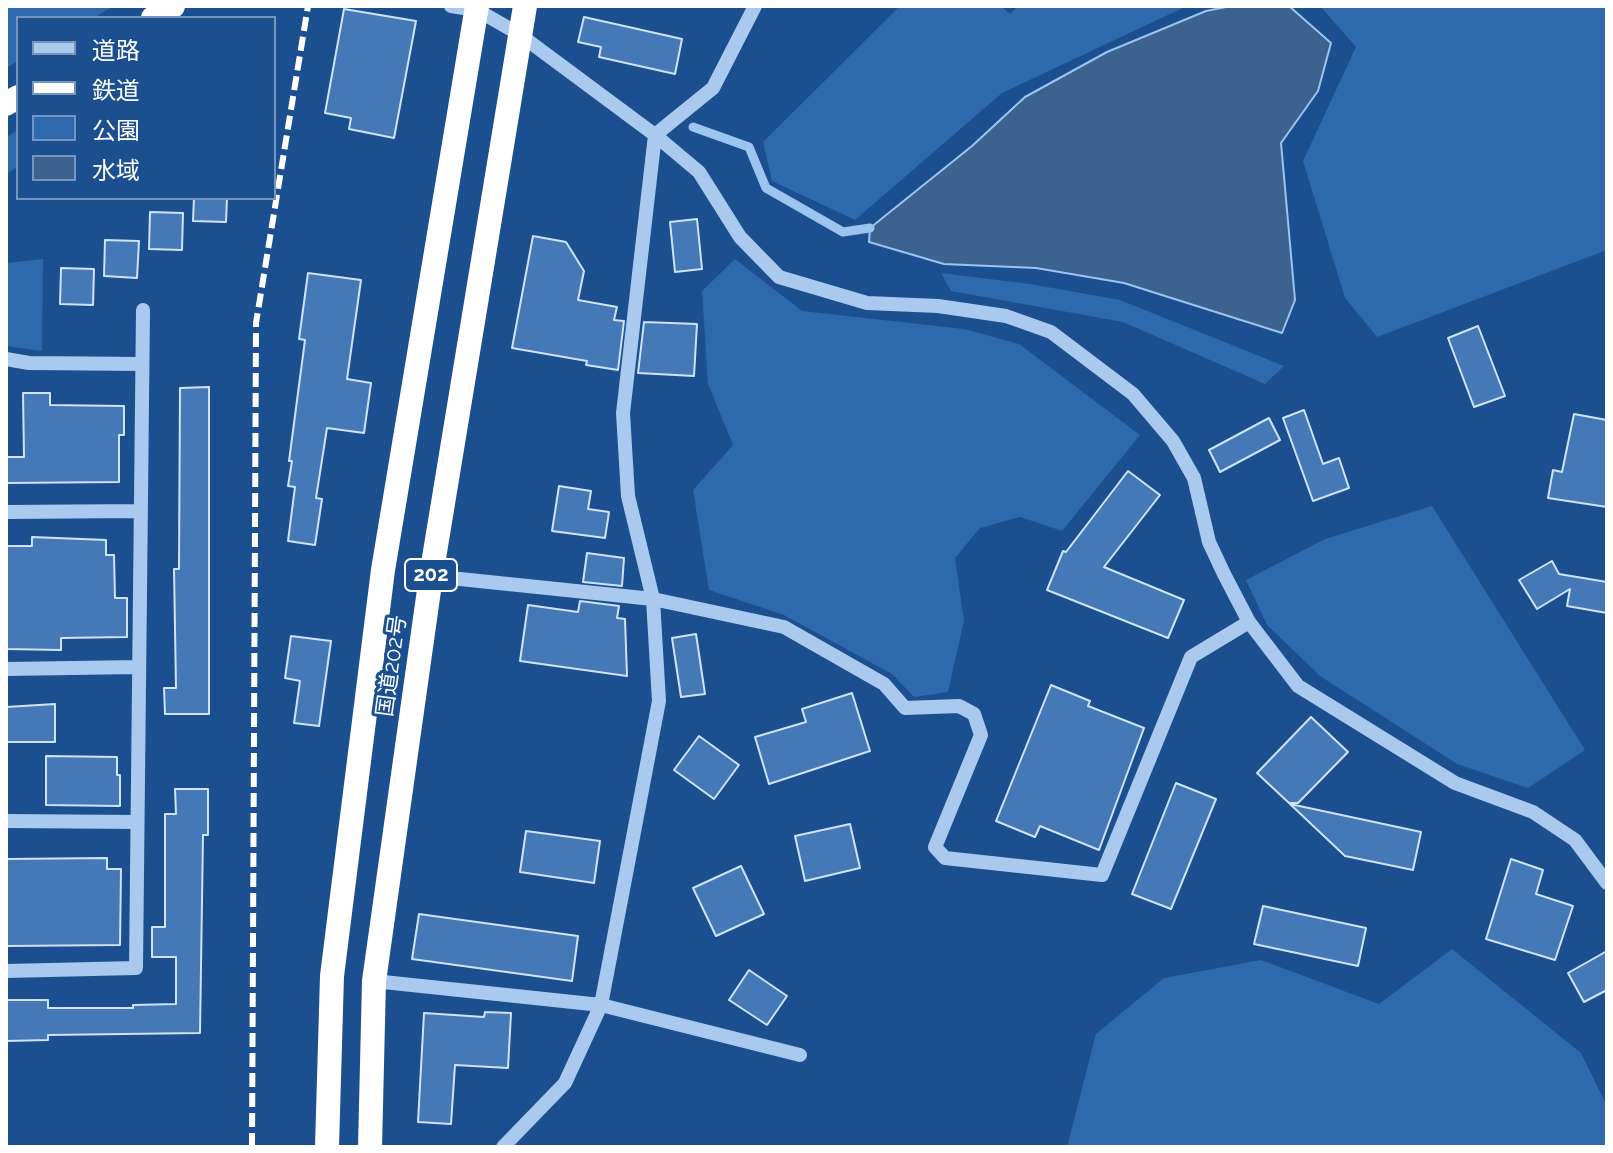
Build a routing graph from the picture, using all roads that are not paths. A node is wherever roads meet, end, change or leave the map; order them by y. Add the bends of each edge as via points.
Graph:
1 (451, 6) edge
2 (525, 6) edge
3 (755, 6) edge
4 (477, 8) edge
5 (519, 34) junction
6 (655, 135) junction
7 (143, 310) dead end
8 (6, 359) edge
9 (142, 364) junction
10 (140, 511) junction
11 (6, 512) edge
12 (431, 576) junction
13 (653, 599) junction
14 (1249, 622) junction
15 (139, 667) junction
16 (6, 669) edge
17 (6, 821) edge
18 (137, 822) junction
19 (1607, 883) edge
20 (6, 971) edge
21 (374, 981) junction
22 (601, 1005) junction
23 (800, 1055) dead end
24 (327, 1147) edge
25 (370, 1147) edge
26 (503, 1147) edge

1 - 4 street
2 - 5 highway, 国道202号 / 202
3 - 6 street via 713,88
4 - 5 street
4 - 24 highway, 国道202号 / 202 via 383,570 332,976
5 - 6 street
5 - 12 highway, 国道202号 / 202
6 - 13 street via 623,413 628,496
6 - 14 street via 699,172 740,237 779,277 867,303 1006,316 1051,332 1133,394 1173,441 1194,478 1209,542
7 - 9 street
8 - 9 street
9 - 10 street
10 - 11 street
10 - 15 street
12 - 13 street
12 - 21 highway, 国道202号 / 202
13 - 14 street via 784,627 884,684 905,708 959,706 974,714 981,735 935,847 945,858 1102,875 1191,657
13 - 22 street via 659,701
14 - 19 street via 1298,686 1455,783 1533,812 1575,840
15 - 16 street
15 - 18 street
17 - 18 street
18 - 20 street via 136,968
21 - 22 street
21 - 25 highway, 国道202号 / 202
22 - 23 street
22 - 26 street via 565,1083

